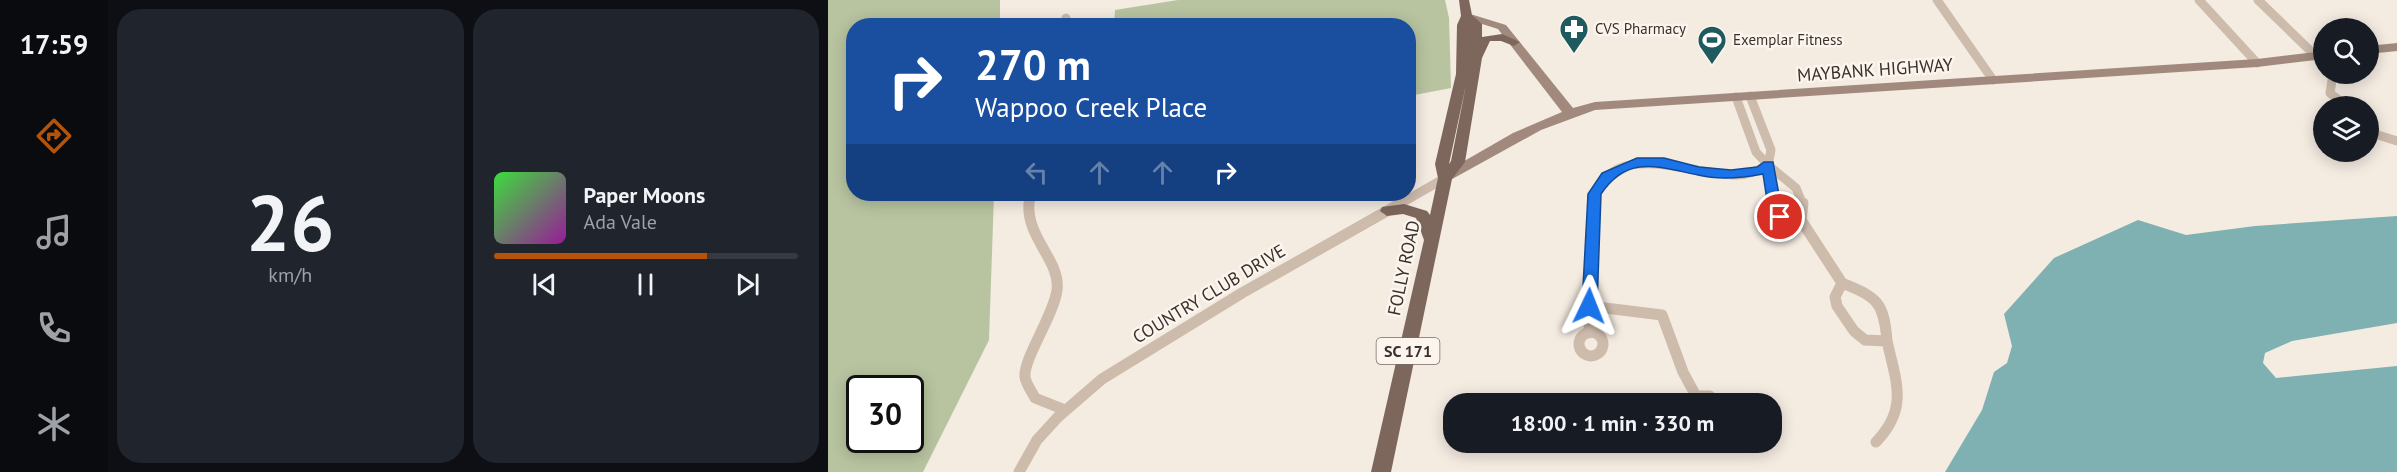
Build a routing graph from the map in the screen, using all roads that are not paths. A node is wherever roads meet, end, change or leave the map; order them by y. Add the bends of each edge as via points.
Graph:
1 (1464, 0) edge
2 (1936, 0) edge
3 (2199, 0) edge
4 (2258, 0) edge
5 (1467, 16) junction
6 (1514, 42) junction
7 (2397, 47) edge
8 (2379, 49) edge
9 (2313, 51) edge
10 (2313, 57) edge
11 (1477, 58) junction
12 (2257, 63) junction
13 (1993, 80) junction
14 (1743, 97) junction
15 (1569, 112) junction
16 (2379, 135) edge
17 (2397, 141) edge
18 (1768, 165) junction
19 (1445, 178) junction
20 (1416, 194) edge
21 (1029, 201) edge
22 (1405, 201) edge
23 (1387, 211) junction
24 (1801, 220) junction
25 (1432, 242) junction
26 (1842, 283) junction
27 (1589, 306) junction
28 (1589, 333) dead end
29 (1887, 341) junction
30 (1691, 393) edge
31 (1065, 410) junction
32 (1876, 442) dead end
33 (1382, 466) edge
34 (1019, 472) edge

1 - 5 main road, FOLLY ROAD
2 - 13 street
3 - 12 street
4 - 9 street
5 - 6 main road via 1502,27
5 - 11 main road, FOLLY ROAD via 1476,24
5 - 19 main road, FOLLY ROAD via 1463,25 1462,74 1442,164
6 - 11 main road via 1502,37 1487,38
6 - 15 main road
7 - 8 main road
10 - 12 main road, MAYBANK HIGHWAY
11 - 19 main road, FOLLY ROAD via 1458,162
12 - 13 main road, MAYBANK HIGHWAY
13 - 14 main road, MAYBANK HIGHWAY
14 - 15 main road, MAYBANK HIGHWAY via 1635,102
14 - 18 street via 1756,152
14 - 18 street via 1771,150
15 - 19 main road, MAYBANK HIGHWAY via 1527,130
16 - 17 street
18 - 24 street via 1792,182 1802,195 1805,205
18 - 24 street via 1776,213 1789,220
18 - 27 street via 1761,171 1714,174 1651,161 1606,176 1595,194
19 - 20 street, COUNTRY CLUB DRIVE
19 - 25 main road, FOLLY ROAD / SC 171
21 - 31 street via 1028,219 1058,277 1058,287 1025,378 1035,399
22 - 23 street, COUNTRY CLUB DRIVE
23 - 25 main road via 1404,209 1422,215
23 - 31 street, COUNTRY CLUB DRIVE via 1102,379
24 - 26 street
25 - 33 main road, FOLLY ROAD / SC 171
26 - 29 street via 1877,301 1885,315
26 - 29 street via 1835,297 1843,317 1865,340
27 - 28 street
27 - 30 street via 1662,315
29 - 32 street via 1899,408 1890,430
31 - 34 street, COUNTRY CLUB DRIVE via 1037,440

